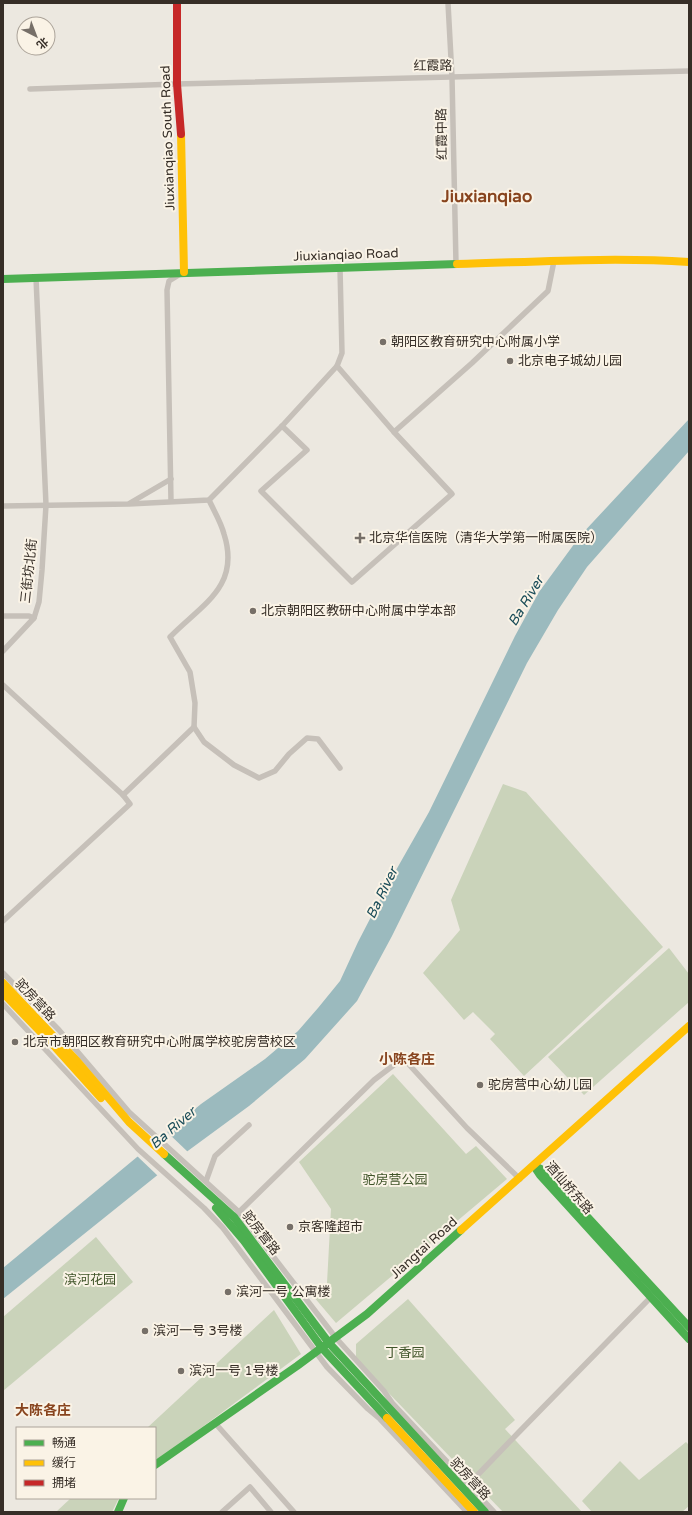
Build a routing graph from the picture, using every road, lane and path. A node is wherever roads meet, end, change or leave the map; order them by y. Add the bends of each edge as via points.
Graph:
1 (177, 3) edge
2 (448, 3) edge
3 (689, 71) edge
4 (452, 77) junction
5 (177, 84) junction
6 (30, 89) dead end
7 (554, 261) junction
8 (689, 262) edge
9 (456, 264) junction
10 (340, 268) junction
11 (184, 272) junction
12 (36, 278) junction
13 (3, 279) edge
14 (337, 366) junction
15 (282, 426) junction
16 (394, 432) junction
17 (171, 479) junction
18 (209, 500) junction
19 (171, 501) junction
20 (46, 504) junction
21 (129, 504) junction
22 (3, 506) edge
23 (3, 616) edge
24 (34, 618) junction
25 (3, 651) edge
26 (3, 685) edge
27 (194, 727) junction
28 (340, 768) dead end
29 (123, 795) junction
30 (3, 921) edge
31 (3, 973) edge
32 (3, 983) edge
33 (3, 993) edge
34 (3, 1004) edge
35 (689, 1026) edge
36 (249, 1125) dead end
37 (147, 1141) junction
38 (534, 1166) junction
39 (182, 1169) junction
40 (520, 1179) junction
41 (206, 1181) junction
42 (231, 1220) junction
43 (651, 1297) junction
44 (689, 1327) edge
45 (689, 1339) edge
46 (332, 1340) junction
47 (319, 1350) junction
48 (216, 1423) junction
49 (156, 1464) edge
50 (467, 1487) junction
51 (124, 1499) edge
52 (118, 1512) edge
53 (222, 1512) edge
54 (271, 1512) edge
55 (294, 1512) edge
56 (467, 1512) edge
57 (474, 1512) edge
58 (485, 1512) edge
59 (494, 1512) edge

1 - 5 street, Jiuxianqiao South Road
2 - 4 street, 红霞中路
3 - 4 street, 红霞路
4 - 5 street, 红霞路
4 - 9 street, 红霞中路
5 - 6 street, 红霞路
5 - 11 street, Jiuxianqiao South Road via 181,131
7 - 8 street, Jiuxianqiao Road via 659,259
7 - 9 street, Jiuxianqiao Road
7 - 16 street via 548,291
9 - 10 street, Jiuxianqiao Road
10 - 11 street, Jiuxianqiao Road
10 - 14 street via 342,353
11 - 12 street, Jiuxianqiao Road
11 - 17 street via 168,281 167,290
12 - 13 street, Jiuxianqiao Road
12 - 20 street, 三街坊北街
14 - 15 street
14 - 16 street
15 - 16 street via 307,450 261,491 352,582 452,494
15 - 18 street
17 - 19 street
17 - 21 street
18 - 19 street
18 - 27 street via 224,534 229,560 224,582 205,606 170,637 190,672 195,703
19 - 21 street
20 - 21 street
20 - 22 street
20 - 24 street, 三街坊北街 via 39,602
23 - 24 street
24 - 25 street, 三街坊北街
26 - 29 street
27 - 28 street via 204,742 234,765 259,778 275,771 306,738 318,740
27 - 29 street
29 - 30 street via 130,804
31 - 39 street via 64,1036 129,1112 155,1134
32 - 37 street, 驼房营路 via 77,1061
33 - 37 street, 驼房营路 via 118,1117
34 - 42 street via 138,1149 204,1208
35 - 38 street, Jiangtai Road
36 - 41 street via 215,1156
37 - 39 street, 驼房营路
38 - 40 street, Jiangtai Road
38 - 43 street, 酒仙桥东路
38 - 44 street, 酒仙桥东路 via 545,1171
39 - 41 street
39 - 42 street, 驼房营路
40 - 42 street via 467,1128 403,1058 374,1080
40 - 46 street, Jiangtai Road via 388,1296
41 - 42 street
42 - 46 street, 驼房营路
42 - 47 street, 驼房营路
43 - 45 street, 酒仙桥东路
43 - 50 street
46 - 47 street, Jiangtai Road
46 - 50 street, 驼房营路
47 - 48 street, Jiangtai Road
47 - 56 street via 327,1367 380,1419
47 - 57 street, 驼房营路
48 - 49 street, Jiangtai Road
48 - 55 street
50 - 58 street, 驼房营路
50 - 59 street
51 - 52 street
53 - 54 street via 250,1487

